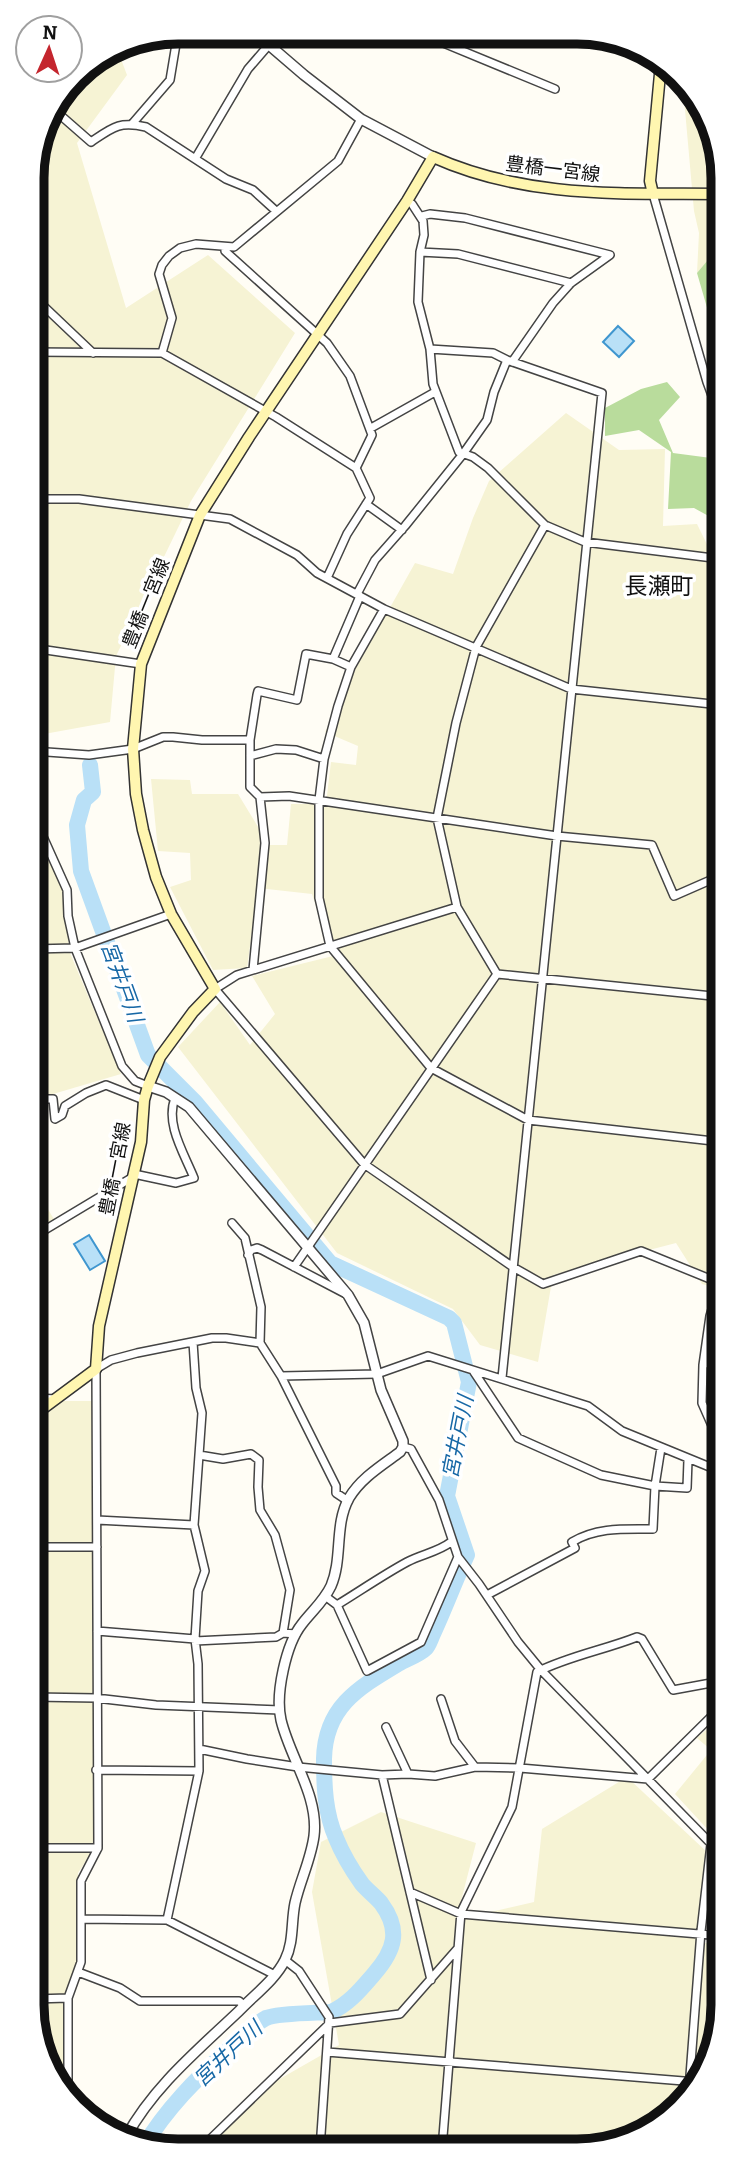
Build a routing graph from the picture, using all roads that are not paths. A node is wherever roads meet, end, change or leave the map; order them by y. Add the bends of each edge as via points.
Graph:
1 (176, 44) edge
2 (446, 44) edge
3 (269, 45) joint
4 (660, 72) edge
5 (555, 89) dead end
6 (60, 115) edge
7 (361, 119) junction
8 (132, 124) junction
9 (433, 157) junction
10 (195, 159) junction
11 (653, 194) junction
12 (711, 194) edge
13 (407, 201) junction
14 (276, 211) junction
15 (422, 216) junction
16 (225, 248) junction
17 (420, 252) junction
18 (571, 283) junction
19 (44, 306) edge
20 (318, 334) junction
21 (430, 349) junction
22 (44, 352) edge
23 (94, 353) junction
24 (162, 353) junction
25 (510, 361) junction
26 (435, 392) junction
27 (711, 393) edge
28 (267, 412) junction
29 (371, 428) junction
30 (463, 454) junction
31 (356, 468) junction
32 (44, 499) edge
33 (366, 504) junction
34 (200, 515) junction
35 (545, 525) junction
36 (402, 530) junction
37 (585, 542) junction
38 (711, 558) edge
39 (327, 578) junction
40 (359, 595) junction
41 (384, 609) junction
42 (475, 647) junction
43 (44, 650) edge
44 (333, 659) junction
45 (141, 664) junction
46 (351, 667) junction
47 (571, 689) junction
48 (711, 704) edge
49 (250, 740) junction
50 (133, 749) junction
51 (44, 752) edge
52 (250, 756) junction
53 (324, 758) junction
54 (260, 797) junction
55 (319, 800) junction
56 (437, 818) junction
57 (557, 836) junction
58 (44, 839) edge
59 (711, 880) edge
60 (457, 907) junction
61 (171, 914) junction
62 (330, 946) junction
63 (75, 948) junction
64 (44, 949) edge
65 (253, 970) junction
66 (497, 974) junction
67 (542, 979) junction
68 (215, 989) junction
69 (711, 996) edge
70 (431, 1068) junction
71 (148, 1086) junction
72 (175, 1098) junction
73 (44, 1099) edge
74 (144, 1100) junction
75 (528, 1120) junction
76 (711, 1141) edge
77 (364, 1164) junction
78 (133, 1175) junction
79 (232, 1223) dead end
80 (44, 1230) edge
81 (310, 1242) junction
82 (247, 1256) junction
83 (294, 1267) junction
84 (513, 1267) junction
85 (711, 1279) edge
86 (348, 1295) junction
87 (711, 1313) edge
88 (193, 1342) junction
89 (261, 1343) junction
90 (711, 1362) edge
91 (703, 1365) junction
92 (96, 1369) junction
93 (472, 1370) junction
94 (377, 1374) junction
95 (281, 1376) junction
96 (502, 1378) junction
97 (44, 1398) edge
98 (57, 1399) junction
99 (44, 1408) edge
100 (711, 1423) edge
101 (403, 1447) junction
102 (661, 1448) junction
103 (199, 1455) junction
104 (688, 1460) junction
105 (711, 1468) edge
106 (655, 1486) junction
107 (348, 1501) junction
108 (97, 1520) junction
109 (194, 1525) junction
110 (452, 1542) junction
111 (44, 1547) edge
112 (97, 1547) junction
113 (458, 1558) junction
114 (487, 1595) junction
115 (325, 1596) junction
116 (337, 1605) junction
117 (97, 1631) junction
118 (283, 1633) junction
119 (296, 1634) junction
120 (195, 1640) junction
121 (541, 1670) junction
122 (711, 1683) edge
123 (44, 1697) edge
124 (96, 1698) junction
125 (441, 1699) dead end
126 (199, 1706) junction
127 (280, 1710) junction
128 (711, 1717) edge
129 (386, 1727) dead end
130 (199, 1749) junction
131 (298, 1767) junction
132 (475, 1768) junction
133 (520, 1768) junction
134 (96, 1770) junction
135 (199, 1771) junction
136 (408, 1774) junction
137 (382, 1775) junction
138 (648, 1779) junction
139 (711, 1844) joint
140 (44, 1847) edge
141 (98, 1848) junction
142 (410, 1892) junction
143 (461, 1913) junction
144 (82, 1919) junction
145 (167, 1920) junction
146 (701, 1934) junction
147 (711, 1935) edge
148 (458, 1947) junction
149 (285, 1960) junction
150 (78, 1972) junction
151 (275, 1975) junction
152 (431, 1980) junction
153 (68, 1998) junction
154 (44, 1999) edge
155 (244, 2005) junction
156 (330, 2020) junction
157 (327, 2052) junction
158 (449, 2062) junction
159 (693, 2073) edge
160 (688, 2082) edge
161 (68, 2083) edge
162 (130, 2130) edge
163 (210, 2139) edge
164 (321, 2139) edge
165 (443, 2139) edge

1 - 8 street via 170,80
2 - 5 street
3 - 7 street
3 - 10 street via 248,69
4 - 11 main road via 650,181
6 - 8 street via 91,142 118,124
7 - 9 street
7 - 14 street via 338,162
8 - 10 street via 146,127
9 - 11 main road, 豊橋一宮線 via 475,174 528,187
9 - 13 main road, 豊橋一宮線
10 - 14 street via 253,190
11 - 12 main road, 豊橋一宮線
11 - 27 street
13 - 15 street
13 - 20 main road, 豊橋一宮線
14 - 16 street via 234,247
15 - 17 street
15 - 18 street via 465,218 610,255
16 - 20 street
16 - 24 street via 196,244 180,248 162,265 159,274 172,318
17 - 18 street via 458,254
17 - 21 street via 418,302
18 - 25 street
19 - 23 street
20 - 28 main road, 豊橋一宮線
20 - 29 street via 345,367
21 - 25 street via 494,353
21 - 26 street
22 - 23 street
23 - 24 street
24 - 28 street
25 - 30 street via 494,392 487,420
25 - 37 street via 602,393
26 - 29 street
26 - 30 street
28 - 31 street
28 - 34 main road, 豊橋一宮線
29 - 31 street
30 - 35 street via 488,468
30 - 36 street
31 - 33 street via 370,498
32 - 34 street via 79,499
33 - 36 street
33 - 39 street
34 - 39 street via 230,519 297,555
34 - 45 main road, 豊橋一宮線
35 - 37 street
35 - 42 street
36 - 40 street via 374,560
37 - 38 street
37 - 47 street
39 - 40 street
40 - 41 street
40 - 44 street
41 - 42 street
41 - 46 street
42 - 47 street
42 - 56 street
43 - 45 street
44 - 46 street
44 - 49 street via 306,654 297,700 258,691
45 - 50 main road, 豊橋一宮線
46 - 53 street
47 - 48 street
47 - 57 street
49 - 50 street via 163,737
49 - 52 street
50 - 51 street via 89,755
50 - 61 main road, 豊橋一宮線 via 143,830
52 - 53 street via 276,749
52 - 54 street via 250,787
53 - 55 street
54 - 55 street
54 - 65 street via 265,842
55 - 56 street
55 - 62 street via 319,898
56 - 57 street
56 - 60 street
57 - 59 street via 652,845 674,896
57 - 67 street
58 - 63 street via 67,890
60 - 62 street
60 - 66 street
61 - 63 street
61 - 68 main road, 豊橋一宮線
62 - 65 street
62 - 70 street
63 - 64 street
63 - 71 street via 122,1066 135,1081
65 - 68 street
66 - 67 street
66 - 70 street
67 - 69 street
67 - 75 street
68 - 71 main road, 豊橋一宮線 via 160,1057
68 - 77 street
70 - 75 street
70 - 77 street
71 - 72 street
71 - 74 main road, 豊橋一宮線
72 - 78 street via 170,1109 173,1126 194,1178 176,1183
72 - 81 street via 198,1116
73 - 74 street via 53,1099 55,1119 65,1106 106,1085
74 - 78 main road, 豊橋一宮線
75 - 76 street
75 - 84 street
77 - 81 street
77 - 84 street
78 - 80 street
78 - 92 main road, 豊橋一宮線 via 99,1326
79 - 82 street via 245,1238
81 - 83 street
81 - 86 street
82 - 83 street via 257,1248
82 - 89 street via 261,1307
83 - 86 street
84 - 85 street via 543,1284 641,1251
84 - 96 street
86 - 94 street via 364,1323
87 - 91 street
88 - 89 street via 226,1338
88 - 92 street via 124,1356
88 - 103 street via 202,1413
89 - 95 street
90 - 91 street
91 - 100 street via 702,1403
92 - 98 main road
92 - 108 street
93 - 94 street via 428,1356
93 - 96 street
93 - 106 street via 519,1438 601,1475
94 - 95 street
94 - 101 street
95 - 107 street via 336,1493
96 - 102 street via 588,1406 622,1431
97 - 98 street
98 - 99 main road
101 - 107 street via 365,1478
101 - 110 street via 411,1449 439,1500
102 - 104 street
102 - 106 street
103 - 109 street
103 - 118 street via 223,1459 251,1454 259,1460 260,1510 275,1535 290,1590
104 - 105 street
104 - 106 street via 687,1488
106 - 114 street via 653,1529 585,1534 572,1542 575,1548
107 - 115 street via 340,1526 336,1569
108 - 109 street
108 - 112 street
109 - 120 street via 205,1571 198,1591
110 - 113 street
110 - 116 street via 406,1563
111 - 112 street
112 - 117 street
113 - 114 street
113 - 116 street via 421,1642 367,1671
114 - 121 street
115 - 116 street
115 - 119 street
117 - 120 street
117 - 124 street
118 - 119 street
118 - 120 street
119 - 127 street via 281,1686
120 - 126 street
121 - 122 street via 638,1637 673,1690
121 - 133 street
121 - 138 street
123 - 124 street
124 - 126 street
124 - 134 street
125 - 132 street via 455,1741
126 - 127 street
126 - 130 street
127 - 131 street
128 - 138 street
129 - 136 street
130 - 131 street
130 - 135 street
131 - 137 street
131 - 149 street via 313,1812 314,1838 298,1889
132 - 133 street
132 - 136 street via 435,1776
133 - 138 street
133 - 143 street via 512,1807
134 - 135 street
134 - 141 street
135 - 145 street
136 - 137 street
137 - 142 street
138 - 139 street
139 - 146 street
140 - 141 street
141 - 144 street via 81,1881
142 - 143 street
142 - 152 street
143 - 146 street
143 - 148 street
144 - 145 street
144 - 150 street
145 - 151 street
146 - 147 street
146 - 159 street
148 - 152 street
148 - 158 street
149 - 151 street
149 - 156 street via 299,1971
150 - 153 street
150 - 155 street via 140,2001 239,2001
151 - 155 street
152 - 156 street via 400,2014
153 - 154 street
153 - 161 street
155 - 162 street via 170,2076
156 - 157 street
156 - 163 street
157 - 158 street
157 - 164 street
158 - 160 street
158 - 165 street

